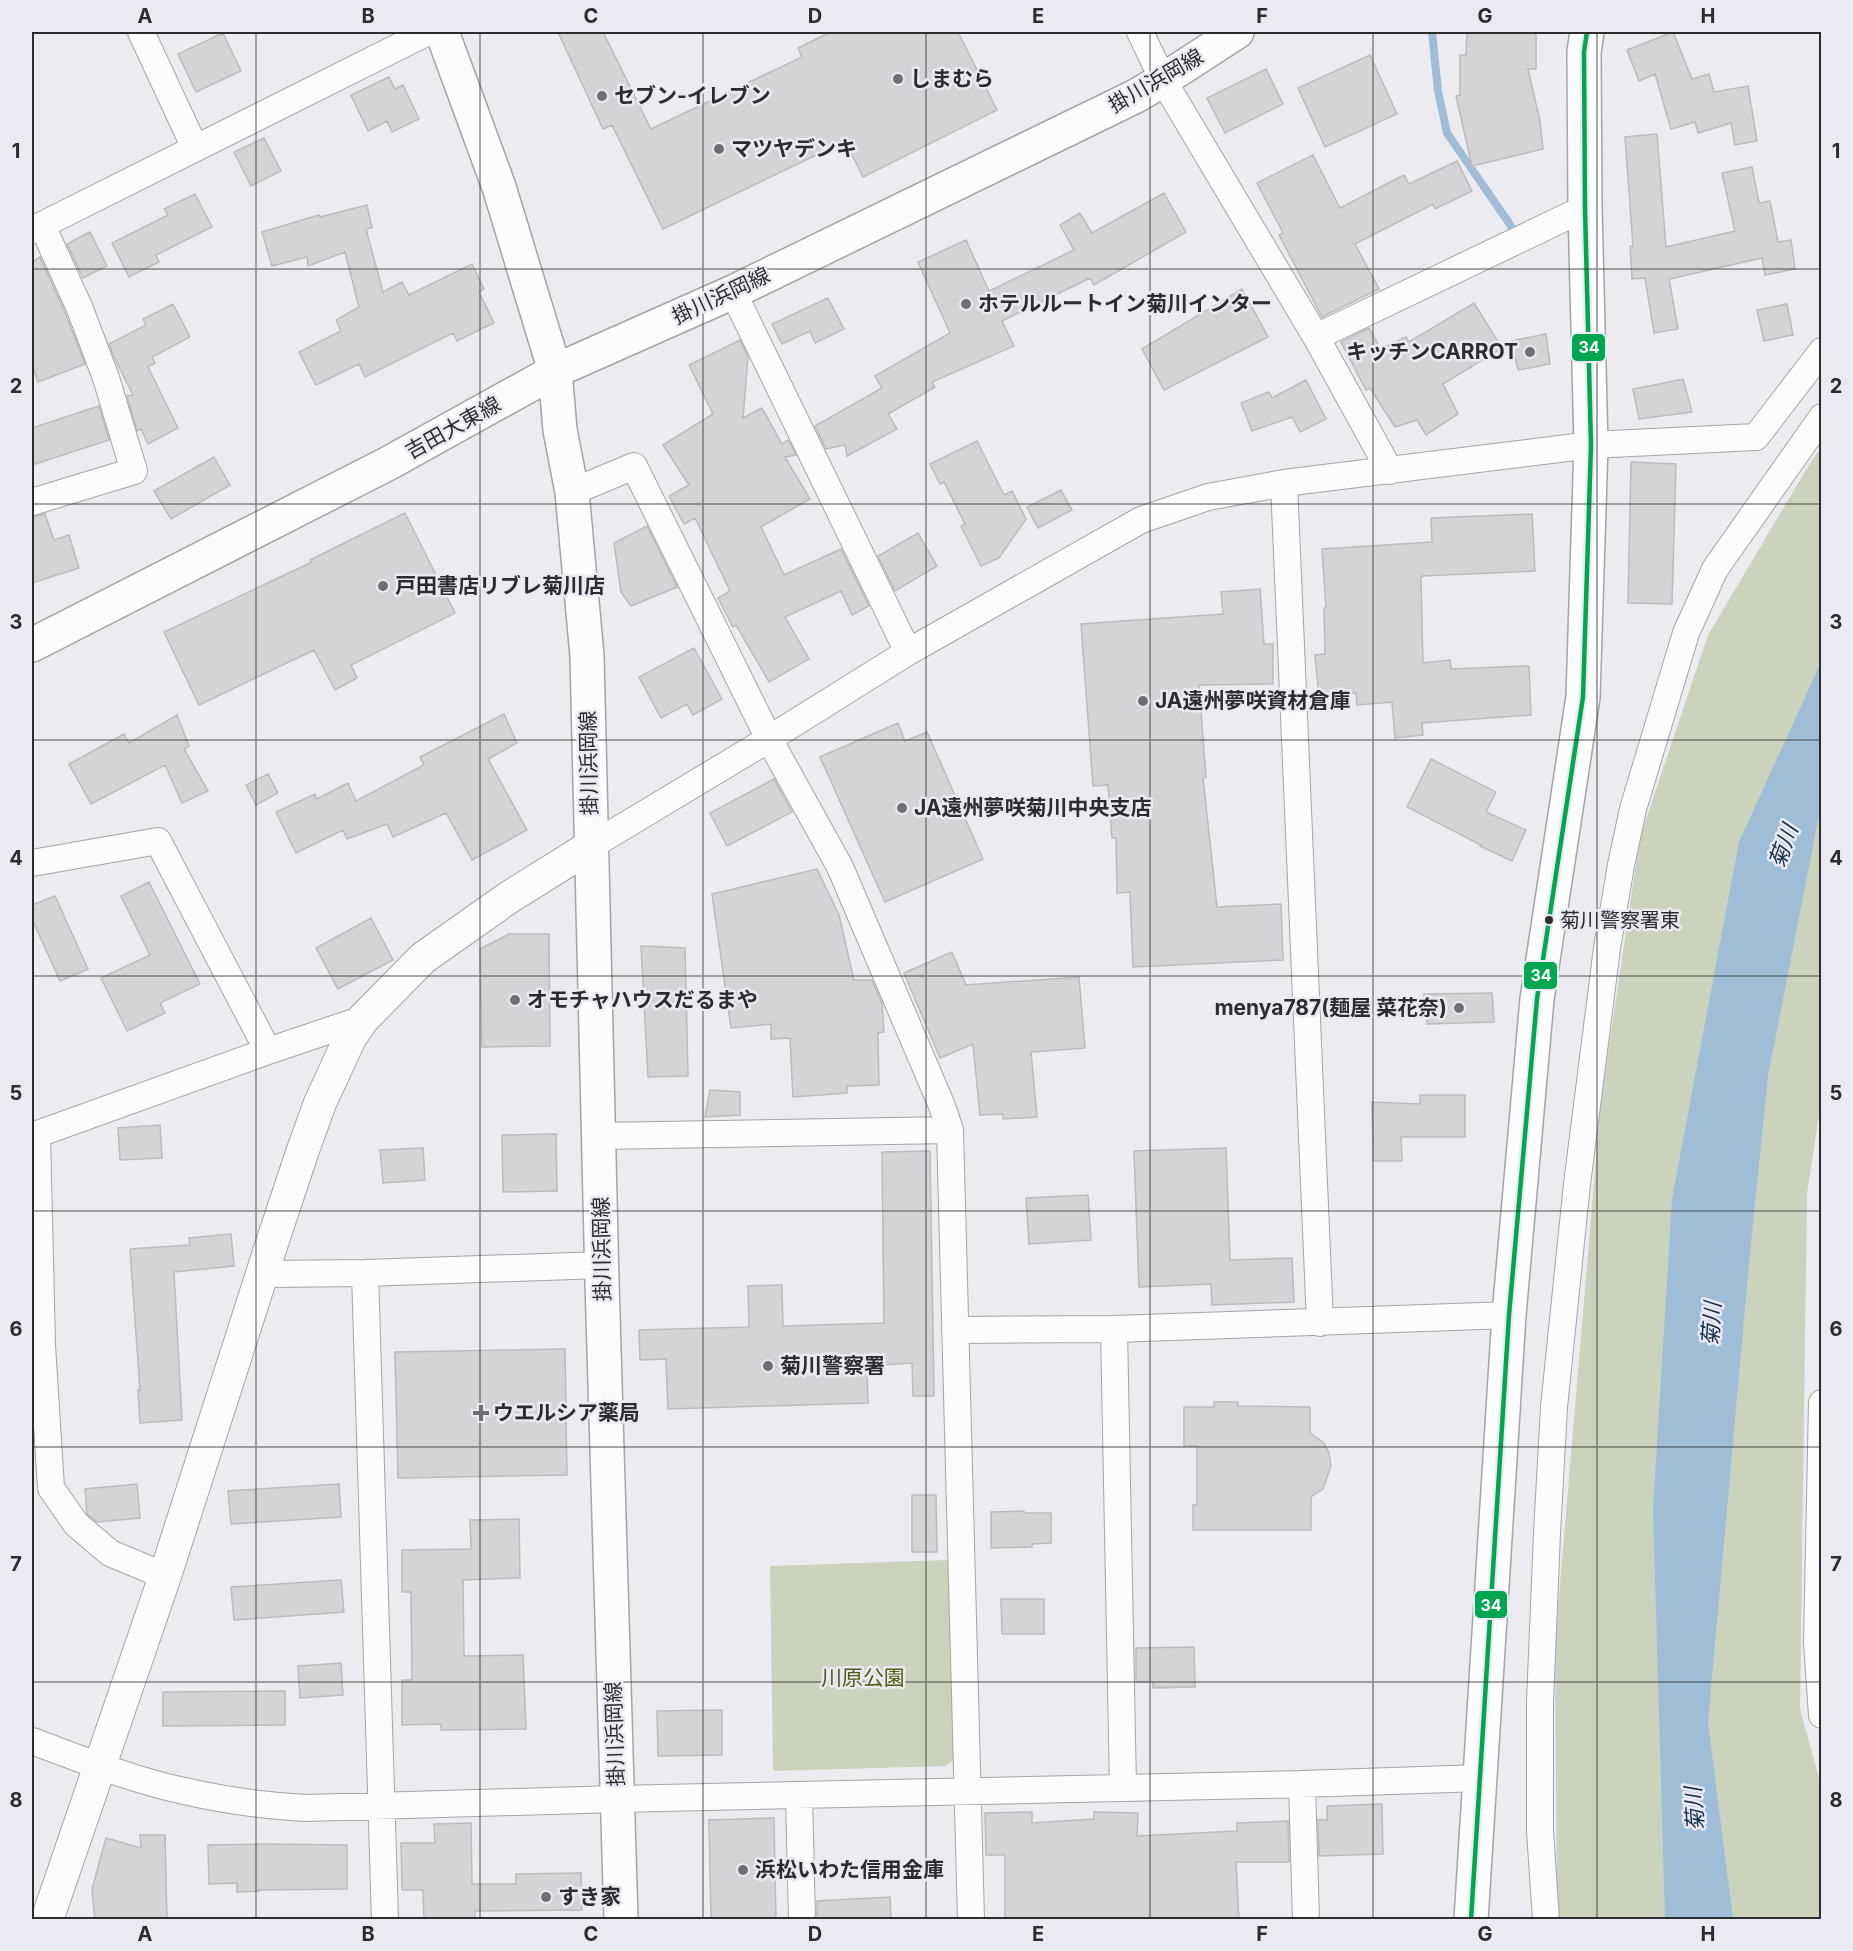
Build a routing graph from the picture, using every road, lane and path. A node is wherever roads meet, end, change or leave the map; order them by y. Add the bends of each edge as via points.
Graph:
1 (141, 32) edge
2 (428, 32) edge
3 (441, 32) edge
4 (1140, 32) edge
5 (1237, 32) edge
6 (1587, 32) edge
7 (1163, 80) junction
8 (195, 148) junction
9 (1585, 208) junction
10 (37, 228) edge
11 (733, 292) junction
12 (1316, 337) junction
13 (1821, 351) edge
14 (555, 371) junction
15 (1821, 417) edge
16 (1591, 446) junction
17 (1390, 471) junction
18 (1284, 483) junction
19 (572, 492) junction
20 (32, 502) edge
21 (32, 645) edge
22 (908, 652) junction
23 (769, 739) junction
24 (591, 846) junction
25 (32, 863) edge
26 (363, 1019) junction
27 (268, 1050) junction
28 (950, 1130) junction
29 (34, 1135) edge
30 (599, 1136) junction
31 (602, 1264) junction
32 (365, 1273) junction
33 (262, 1274) junction
34 (1509, 1315) junction
35 (1320, 1323) junction
36 (1114, 1329) junction
37 (955, 1330) junction
38 (37, 1347) edge
39 (1821, 1403) edge
40 (165, 1576) junction
41 (1821, 1715) edge
42 (32, 1741) edge
43 (98, 1766) junction
44 (1481, 1778) junction
45 (1302, 1784) junction
46 (1123, 1788) junction
47 (966, 1791) junction
48 (799, 1796) junction
49 (617, 1799) junction
50 (383, 1807) junction
51 (47, 1920) edge
52 (385, 1920) edge
53 (621, 1920) edge
54 (802, 1920) edge
55 (970, 1920) edge
56 (1306, 1920) edge
57 (1471, 1920) edge
58 (1546, 1920) edge

1 - 8 street
2 - 8 street
3 - 14 main road via 499,187
4 - 7 street
5 - 7 main road, 掛川浜岡線
6 - 9 main road
7 - 11 main road, 掛川浜岡線
7 - 12 street
8 - 10 street
9 - 12 street
9 - 16 main road
10 - 20 street via 80,309 134,471
11 - 14 main road, 掛川浜岡線
11 - 22 street
12 - 17 street
13 - 16 street via 1756,437
14 - 19 main road, 掛川浜岡線 via 560,430
14 - 21 main road, 吉田大東線 via 389,463
15 - 58 street via 1716,569 1686,633 1633,809 1621,865 1577,1184 1554,1407 1540,1701 1540,1831
16 - 17 street
16 - 34 main road via 1583,697 1537,999
17 - 18 street
18 - 22 street via 1208,496 1141,520
18 - 35 street
19 - 23 street via 634,466
19 - 24 main road, 掛川浜岡線 via 587,656
22 - 23 street
23 - 24 street
23 - 28 street via 840,867
24 - 26 street via 423,958
24 - 30 main road, 掛川浜岡線
25 - 27 street via 158,841
26 - 27 street
26 - 33 street via 320,1103
27 - 29 street
28 - 30 street
28 - 37 street
29 - 38 street
30 - 31 main road, 掛川浜岡線
31 - 32 street
31 - 49 main road, 掛川浜岡線
32 - 33 street
32 - 50 street
33 - 40 street
34 - 35 street
34 - 44 main road
35 - 36 street
36 - 37 street
36 - 46 street
37 - 47 street
38 - 40 street via 51,1488 76,1524 110,1553
39 - 41 street via 1817,1642
40 - 43 street
42 - 43 street
43 - 50 street via 183,1791 267,1806
43 - 51 street
44 - 45 street
44 - 57 main road
45 - 46 street
45 - 56 street
46 - 47 street
47 - 48 street
47 - 55 street
48 - 49 street
48 - 54 street
49 - 50 street
49 - 53 main road, 掛川浜岡線
50 - 52 street

